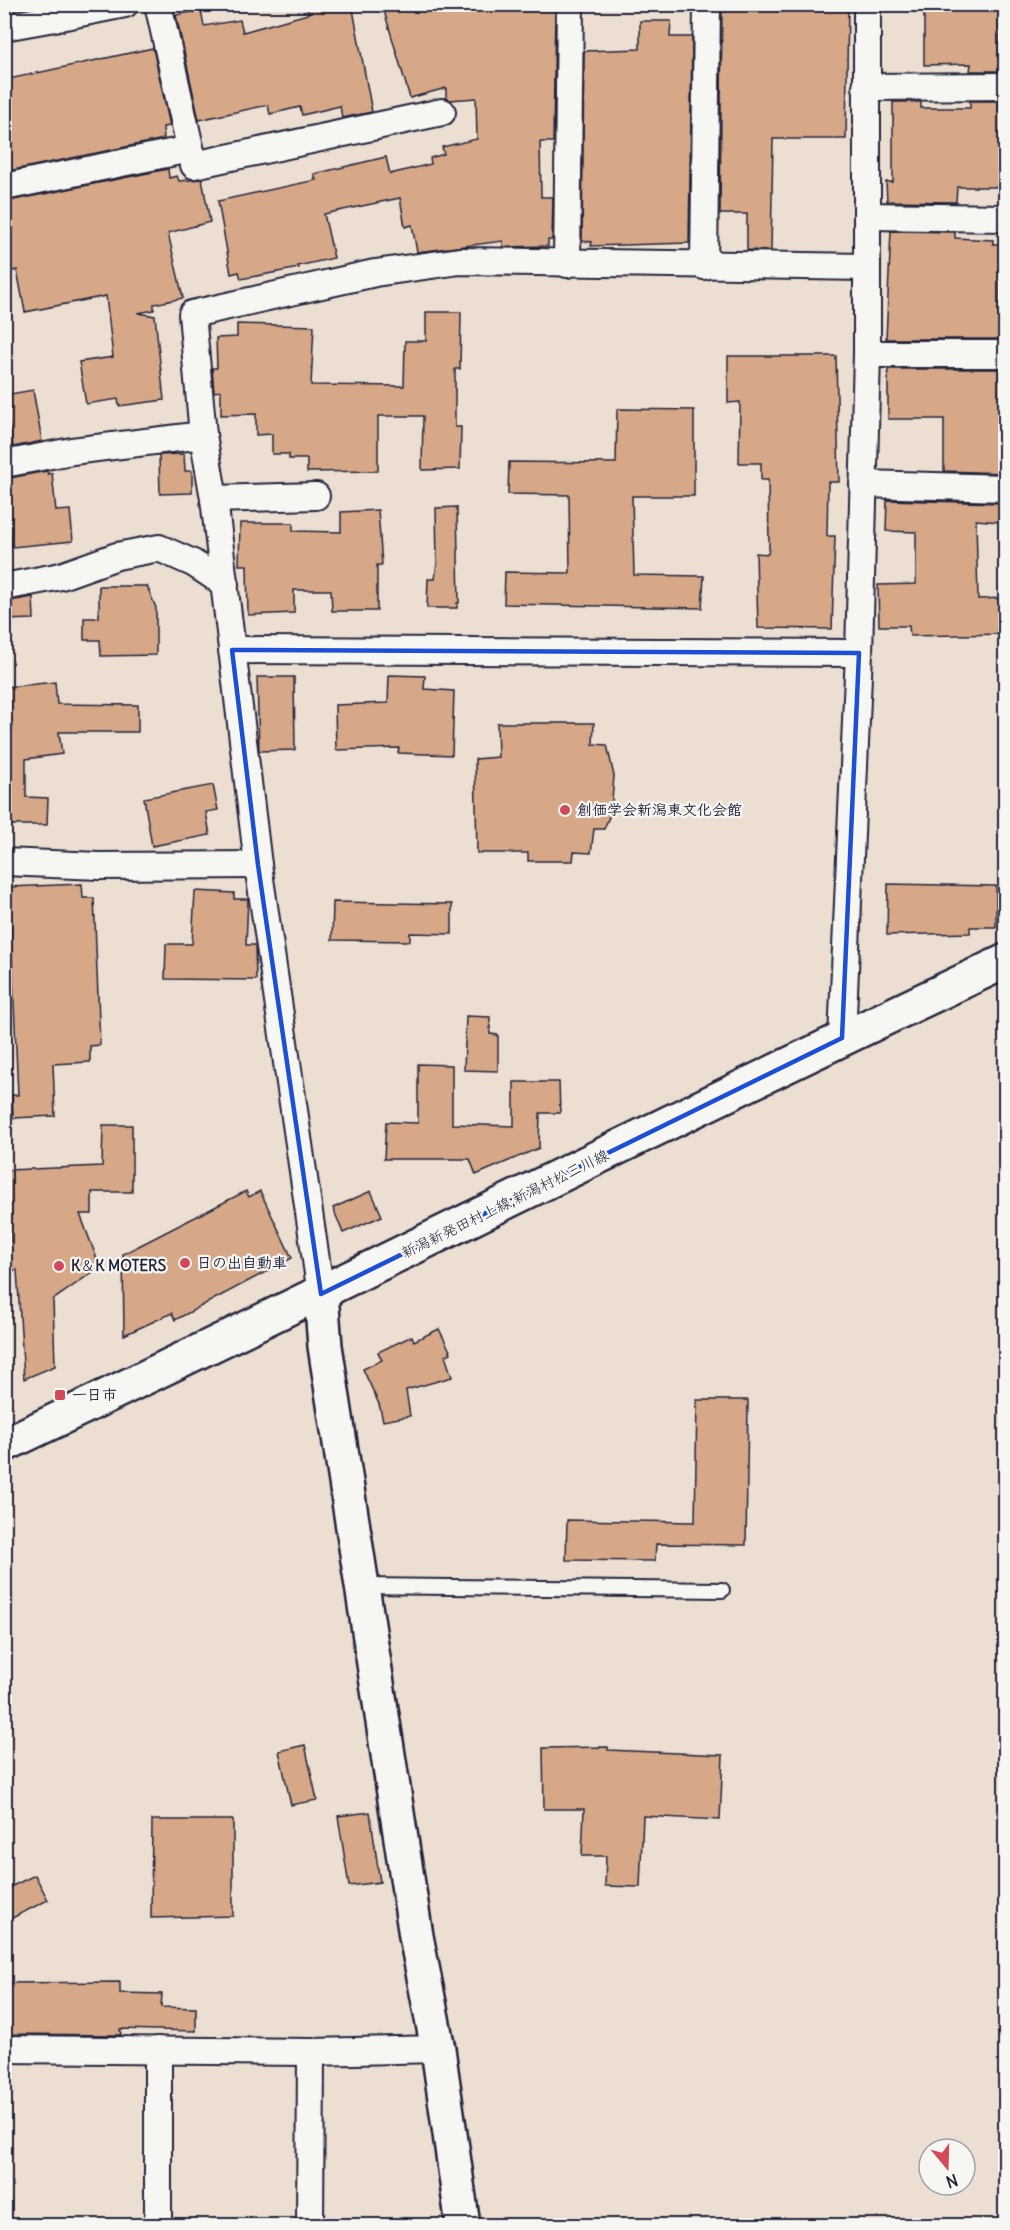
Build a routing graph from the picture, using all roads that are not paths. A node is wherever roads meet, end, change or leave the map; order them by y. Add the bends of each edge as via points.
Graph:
1 (125, 4) edge
2 (158, 4) edge
3 (570, 4) edge
4 (707, 4) edge
5 (867, 4) edge
6 (59, 11) edge
7 (4, 27) edge
8 (1005, 86) edge
9 (866, 87) junction
10 (442, 112) dead end
11 (190, 149) junction
12 (4, 187) edge
13 (867, 216) junction
14 (1005, 218) edge
15 (567, 264) junction
16 (704, 266) junction
17 (867, 267) junction
18 (867, 354) junction
19 (1005, 354) edge
20 (203, 435) junction
21 (4, 464) edge
22 (863, 484) junction
23 (1005, 488) edge
24 (316, 496) dead end
25 (214, 499) junction
26 (225, 584) junction
27 (4, 587) edge
28 (232, 650) junction
29 (859, 653) junction
30 (4, 862) edge
31 (258, 865) junction
32 (1005, 961) edge
33 (842, 1038) junction
34 (321, 1294) junction
35 (4, 1445) edge
36 (362, 1586) junction
37 (722, 1590) dead end
38 (4, 2049) edge
39 (438, 2049) junction
40 (158, 2050) junction
41 (311, 2052) junction
42 (158, 2226) edge
43 (310, 2226) edge
44 (464, 2226) edge

1 - 6 street
2 - 11 street
3 - 15 street
4 - 16 street
5 - 9 street
6 - 7 street
8 - 9 street
9 - 13 street
10 - 11 street via 194,165
11 - 12 street
13 - 14 street
13 - 17 street
15 - 16 street
15 - 20 street via 460,261 375,273 192,314
16 - 17 street
17 - 18 street
18 - 19 street
18 - 22 street
20 - 21 street via 72,451
20 - 25 street
22 - 23 street
22 - 29 street
24 - 25 street
25 - 26 street
26 - 27 street via 193,562 159,548 117,556 61,576
26 - 28 street
28 - 29 street
28 - 31 street
29 - 33 street
30 - 31 street
31 - 34 street
32 - 33 main road, 新潟新発田村上線;新潟村松三川線
33 - 34 main road, 新潟新発田村上線;新潟村松三川線
34 - 35 main road, 新潟新発田村上線;新潟村松三川線
34 - 36 main road via 325,1346
36 - 37 lane
36 - 39 main road via 416,1936
38 - 40 street
39 - 41 street
39 - 44 main road
40 - 41 street
40 - 42 street
41 - 43 street

